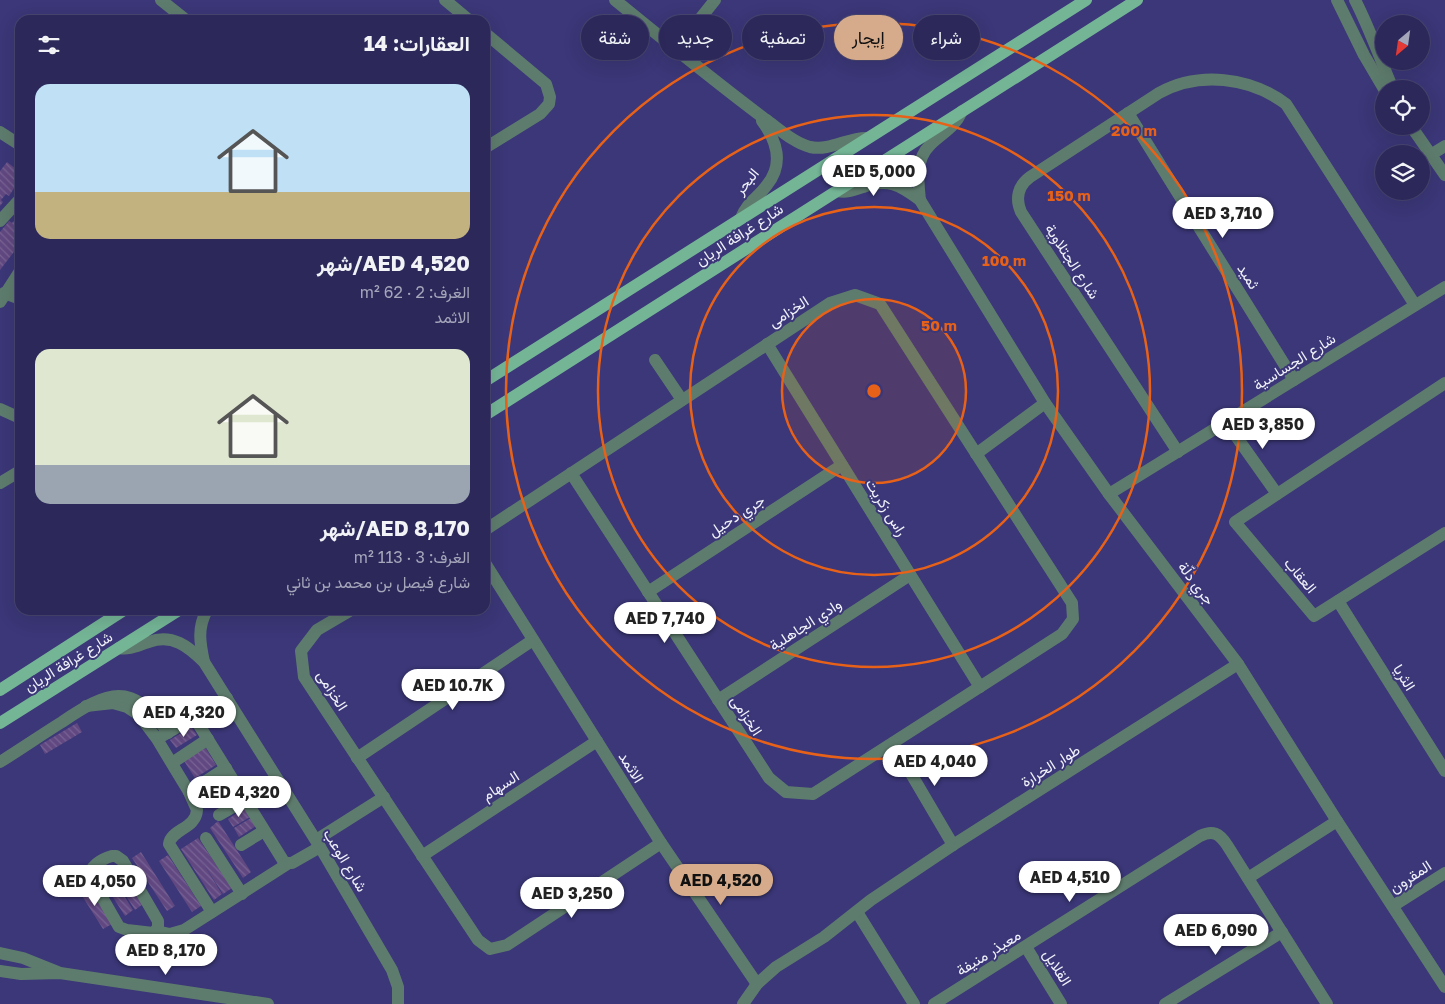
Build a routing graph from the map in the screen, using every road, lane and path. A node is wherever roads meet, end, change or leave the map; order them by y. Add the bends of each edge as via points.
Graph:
1 (161, 0) edge
2 (445, 0) edge
3 (615, 0) edge
4 (715, 0) edge
5 (1086, 0) edge
6 (1137, 0) edge
7 (1337, 0) edge
8 (1355, 0) edge
9 (180, 15) edge
10 (463, 15) edge
11 (703, 15) edge
12 (659, 35) edge
13 (490, 37) edge
14 (690, 60) edge
15 (1379, 80) edge
16 (1389, 80) edge
17 (755, 111) junction
18 (962, 111) junction
19 (1128, 113) junction
20 (0, 132) edge
21 (1418, 135) edge
22 (866, 138) junction
23 (15, 142) edge
24 (490, 145) edge
25 (1445, 146) edge
26 (1432, 154) junction
27 (1445, 175) edge
28 (837, 191) junction
29 (920, 200) junction
30 (15, 204) edge
31 (741, 218) junction
32 (0, 221) edge
33 (15, 278) edge
34 (1445, 286) edge
35 (2, 297) edge
36 (15, 298) edge
37 (1415, 305) junction
38 (767, 344) junction
39 (655, 360) dead end
40 (490, 378) edge
41 (1294, 380) junction
42 (1445, 383) edge
43 (682, 400) junction
44 (1045, 403) junction
45 (0, 409) edge
46 (490, 412) edge
47 (15, 416) edge
48 (1226, 422) junction
49 (1178, 452) junction
50 (976, 454) junction
51 (842, 465) junction
52 (570, 473) junction
53 (15, 474) edge
54 (0, 483) edge
55 (1109, 494) junction
56 (1277, 494) junction
57 (490, 527) edge
58 (1445, 533) edge
59 (490, 571) edge
60 (910, 575) junction
61 (648, 592) junction
62 (1338, 601) junction
63 (116, 615) edge
64 (171, 615) edge
65 (204, 615) edge
66 (342, 615) edge
67 (533, 640) junction
68 (119, 648) junction
69 (204, 662) junction
70 (1238, 664) junction
71 (980, 687) junction
72 (0, 690) edge
73 (227, 698) junction
74 (718, 700) junction
75 (194, 717) junction
76 (0, 724) edge
77 (163, 736) junction
78 (208, 739) junction
79 (597, 741) junction
80 (893, 743) junction
81 (357, 758) junction
82 (0, 762) edge
83 (172, 763) junction
84 (226, 768) junction
85 (1445, 771) edge
86 (189, 792) junction
87 (384, 797) junction
88 (245, 800) junction
89 (219, 815) dead end
90 (1337, 821) junction
91 (264, 831) junction
92 (206, 838) dead end
93 (318, 843) junction
94 (661, 843) junction
95 (953, 845) junction
96 (241, 846) dead end
97 (422, 856) junction
98 (289, 864) junction
99 (1445, 873) edge
100 (1248, 878) junction
101 (242, 894) junction
102 (1393, 906) junction
103 (212, 912) junction
104 (857, 912) junction
105 (156, 931) junction
106 (1282, 932) junction
107 (1026, 947) junction
108 (0, 952) edge
109 (0, 971) edge
110 (60, 973) junction
111 (757, 984) junction
112 (1445, 987) edge
113 (268, 1004) edge
114 (398, 1004) edge
115 (743, 1004) edge
116 (914, 1004) edge
117 (934, 1004) edge
118 (1061, 1004) edge
119 (1164, 1004) edge
120 (1327, 1004) edge

1 - 9 street
2 - 10 street
3 - 12 street, البحر
4 - 11 street
5 - 22 main road, شارع غرافة الريان
6 - 18 main road, شارع غرافة الريان
7 - 15 street
8 - 16 street
13 - 24 street via 546,84 550,97 549,104 540,114
14 - 17 street, البحر
17 - 22 street, البحر via 793,139 810,147 830,147
17 - 31 street, البحر via 772,135 776,165 768,184 749,203
18 - 28 main road, شارع غرافة الريان
18 - 29 street, جري دلّة via 923,156 918,172
19 - 37 street, شارع الجتلاوية via 1170,87 1194,80 1220,79 1255,86 1276,97 1286,104
19 - 41 street, ثميد
19 - 49 street, شارع الجتلاوية via 1025,180 1019,190 1018,201 1021,212
20 - 23 street
21 - 26 street
22 - 31 main road, شارع غرافة الريان
25 - 26 street
26 - 27 street
28 - 29 street, جري دلّة via 887,182
28 - 46 main road, شارع غرافة الريان
29 - 44 street, جري دلّة
30 - 32 street
31 - 40 main road, شارع غرافة الريان
33 - 35 street
34 - 37 street, شارع الجساسية
35 - 36 street
37 - 41 street, شارع الجساسية
38 - 43 street, الخزامى
38 - 50 street, الخزامى via 830,303 855,295 880,304
38 - 51 street, راس زكريت
39 - 43 street
41 - 48 street, شارع الجساسية
42 - 56 street, العقاب
43 - 52 street, الخزامى
44 - 50 street
44 - 55 street, جري دلّة
45 - 47 street
48 - 49 street, شارع الجساسية
48 - 56 street
49 - 55 street, شارع الجساسية
50 - 71 street, الخزامى via 1072,603 1073,619 1062,634
51 - 60 street, راس زكريت
51 - 61 street, جري دحيل
52 - 57 street, الخزامى
52 - 61 street, الخزامى
53 - 54 street
55 - 70 street, جري دلّة
56 - 62 street, العقاب via 1235,522 1314,616
58 - 62 street, العقاب
59 - 67 street, الاثمد
60 - 71 street, راس زكريت
60 - 74 street, وادي الجاهلية
61 - 74 street, الخزامى
62 - 85 street, الثريا
63 - 72 main road, شارع غرافة الريان
64 - 68 main road, شارع غرافة الريان
65 - 69 street, شارع الوعب via 199,634
66 - 81 street, الخزامى via 317,630 301,651 304,677
67 - 79 street, الاثمد
67 - 81 street
68 - 69 street, شارع الوعب via 133,648 156,639 172,640 182,643
68 - 76 main road, شارع غرافة الريان
69 - 73 street, شارع الوعب
70 - 90 street, جري دلّة
70 - 95 street, طوار الخرارة
71 - 80 street, الخزامى
73 - 75 street
73 - 93 street, شارع الوعب
74 - 80 street, الخزامى via 769,778 786,792 813,794
75 - 77 street
75 - 78 street
77 - 82 street via 126,708 113,703 86,706
77 - 83 street
78 - 83 street
78 - 84 street
79 - 94 street, الاثمد
79 - 97 street, السهام
80 - 95 street
81 - 87 street, الخزامى
83 - 86 street
84 - 86 street
84 - 88 street
86 - 103 street via 196,804 197,816 171,837 169,844
87 - 93 street
87 - 97 street, الخزامى
88 - 89 street
88 - 91 street
90 - 100 street
90 - 102 street, جري دلّة
91 - 96 street
91 - 98 street via 284,862
92 - 101 street
93 - 98 street
93 - 114 street, شارع الوعب via 392,970 398,987
94 - 97 street, الخزامى via 507,945 490,948 478,940
94 - 111 street, الاثمد
95 - 104 street, طوار الخرارة
98 - 101 street
99 - 102 street, المقرون
100 - 106 street, معيذر منيفة
100 - 107 street, معيذر منيفة via 1222,838 1208,833
101 - 103 street
102 - 112 street, جري دلّة
103 - 105 street via 178,933
104 - 111 street, طوار الخرارة via 776,967
104 - 116 street
105 - 105 street via 158,921 120,858 108,857 92,867 90,878 116,924 127,930 150,934
106 - 119 street
106 - 120 street, معيذر منيفة
107 - 117 street, معيذر منيفة
107 - 118 street, القلايل
108 - 110 street
109 - 110 street
110 - 113 street
111 - 115 street, طوار الخرارة

